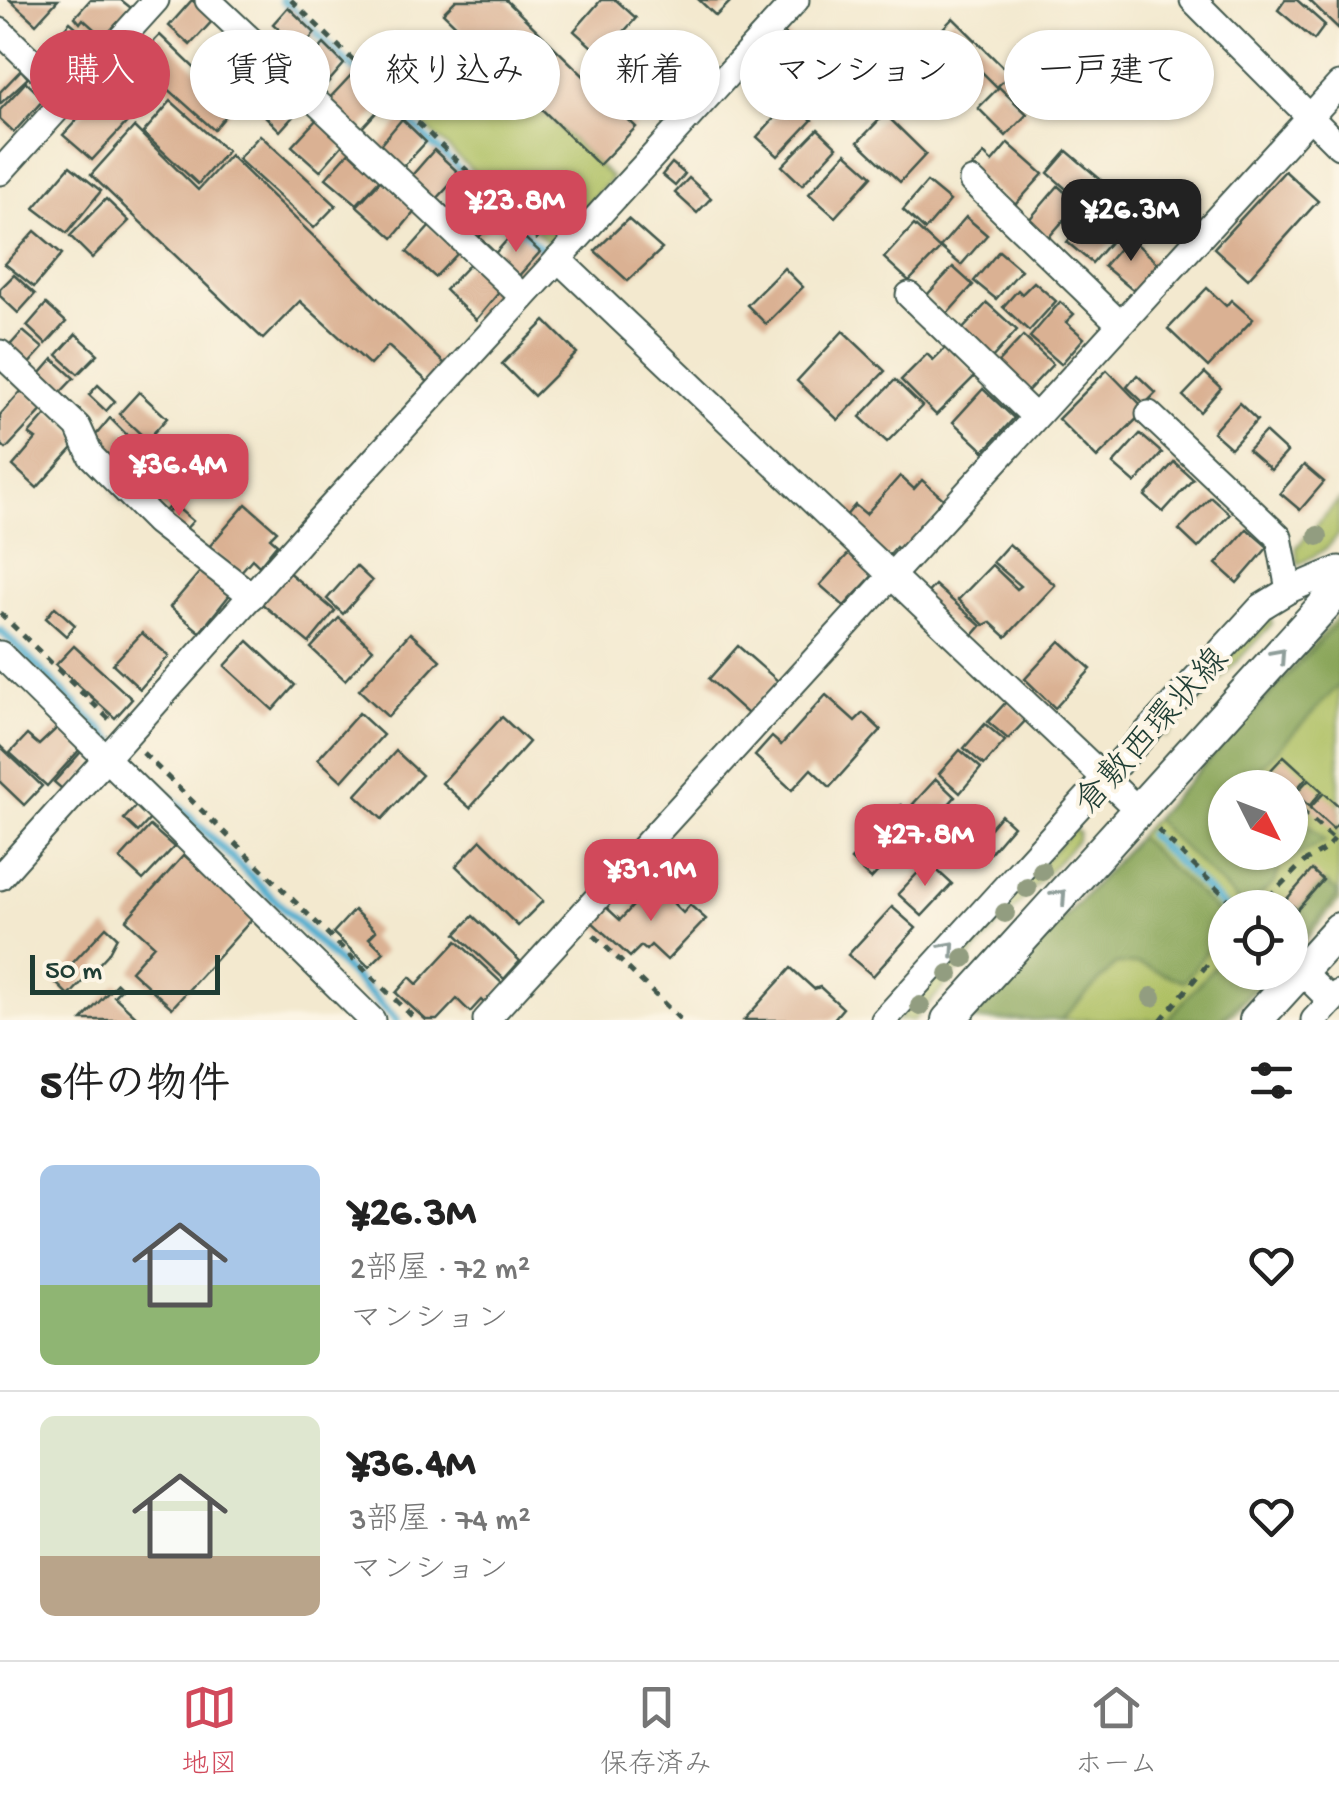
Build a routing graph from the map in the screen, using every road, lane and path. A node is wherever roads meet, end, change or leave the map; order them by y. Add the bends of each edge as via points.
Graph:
1 (156, 0) edge
2 (208, 0) edge
3 (291, 0) edge
4 (796, 0) edge
5 (1193, 0) edge
6 (129, 30) edge
7 (0, 32) edge
8 (30, 61) edge
9 (1339, 85) edge
10 (1310, 116) junction
11 (47, 120) edge
12 (1339, 146) edge
13 (0, 172) edge
14 (972, 181) dead end
15 (558, 259) junction
16 (909, 295) dead end
17 (524, 297) junction
18 (1119, 323) junction
19 (0, 353) edge
20 (1150, 414) dead end
21 (1034, 416) junction
22 (1339, 569) edge
23 (896, 580) junction
24 (1339, 589) edge
25 (1289, 590) junction
26 (252, 596) junction
27 (0, 612) edge
28 (0, 654) edge
29 (117, 748) junction
30 (1104, 778) junction
31 (1138, 810) junction
32 (1308, 814) edge
33 (1336, 837) edge
34 (2, 871) edge
35 (1219, 890) edge
36 (1275, 890) edge
37 (587, 928) dead end
38 (1339, 929) edge
39 (1208, 963) edge
40 (1308, 963) edge
41 (1308, 980) edge
42 (1284, 990) edge
43 (1328, 1004) edge
44 (372, 1020) edge
45 (416, 1020) edge
46 (486, 1020) edge
47 (681, 1020) edge
48 (884, 1020) edge
49 (948, 1020) edge
50 (1161, 1020) edge
51 (1256, 1020) edge

1 - 6 street
2 - 17 street
3 - 15 path
4 - 15 street
5 - 10 street
7 - 8 street
9 - 10 street
10 - 12 street
10 - 18 street
11 - 13 street
14 - 18 street
15 - 17 street
15 - 23 street
16 - 21 street
17 - 26 street
18 - 21 street
19 - 26 street via 78,428 91,456 157,522
20 - 25 street via 1279,537
21 - 23 street
22 - 25 street
23 - 30 street
23 - 46 street
31 -> 24 main road, 倉敷西環状線
25 - 30 street via 1261,606
26 - 29 street
27 - 29 path
28 - 29 street
29 - 34 street
29 - 44 street
29 - 45 path
30 - 31 street
48 -> 30 street
31 - 35 path
49 -> 31 main road, 倉敷西環状線
32 - 33 path
33 - 36 path
37 - 47 path
38 - 40 main road
39 - 50 path
41 - 43 street
42 - 51 main road

